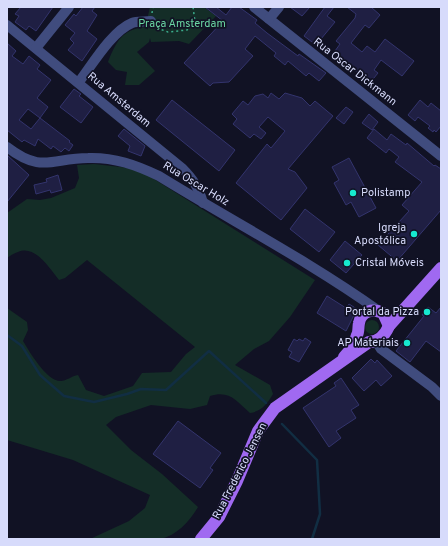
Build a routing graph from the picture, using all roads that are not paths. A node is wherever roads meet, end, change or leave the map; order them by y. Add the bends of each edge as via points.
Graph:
1 (69, 7) edge
2 (254, 7) edge
3 (279, 7) edge
4 (269, 19) junction
5 (151, 21) road end
6 (7, 24) edge
7 (36, 48) junction
8 (79, 82) junction
9 (7, 147) edge
10 (441, 156) edge
11 (203, 203) junction
12 (441, 268) edge
13 (357, 295) junction
14 (413, 300) junction
15 (381, 312) junction
16 (362, 315) junction
17 (389, 326) junction
18 (358, 334) junction
19 (373, 342) junction
20 (338, 364) junction
21 (441, 396) edge
22 (201, 539) edge

1 - 7 street
2 - 4 street, Rua Oscar Dickmann
3 - 4 street
4 - 10 street, Rua Oscar Dickmann
5 - 8 street via 132,23 123,28
6 - 7 street, Rua Amsterdam
7 - 8 street, Rua Amsterdam
8 - 11 street, Rua Amsterdam via 182,168 199,188
9 - 11 street, Rua Oscar Holz via 25,158 42,163 87,158 109,159 134,165 159,176
11 - 13 street, Rua Oscar Holz
12 - 14 main road, Rua Frederico Jensen
13 - 15 street, Rua Oscar Holz
13 - 16 street via 364,307
14 - 15 main road, Rua Frederico Jensen via 402,308
14 - 17 main road, Rua Frederico Jensen
15 - 16 main road, Rua Frederico Jensen via 367,312
15 - 17 main road
16 - 18 main road, Rua Frederico Jensen via 358,324
17 - 19 main road, Rua Frederico Jensen via 383,336
18 - 19 main road
18 - 20 main road, Rua Frederico Jensen
19 - 20 main road, Rua Frederico Jensen
19 - 21 street
20 - 22 main road, Rua Frederico Jensen via 275,408 265,421 218,517

